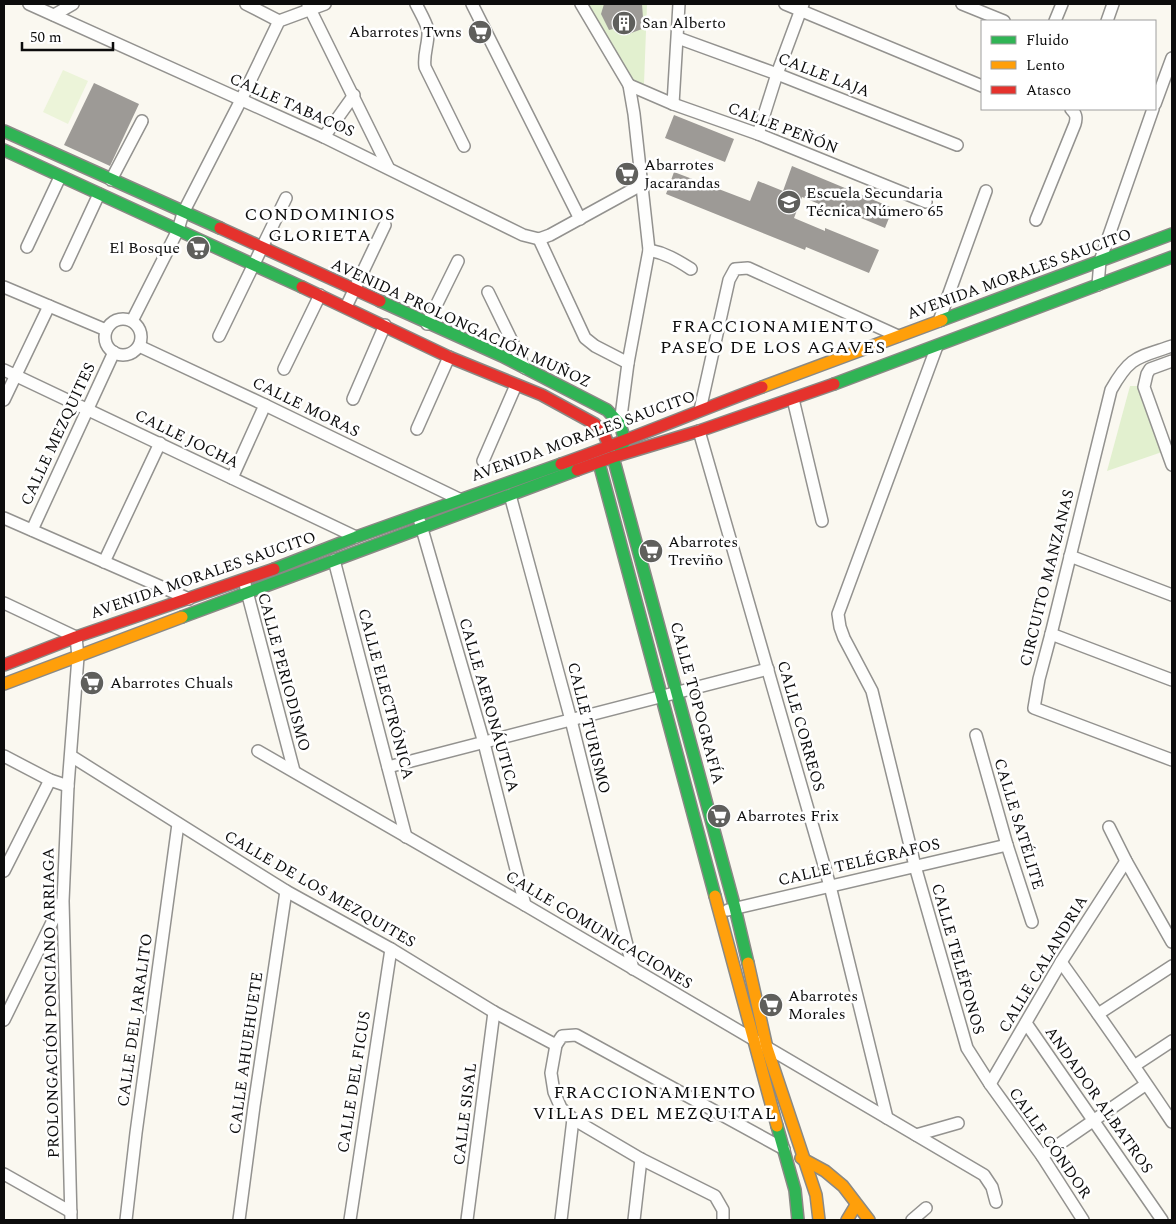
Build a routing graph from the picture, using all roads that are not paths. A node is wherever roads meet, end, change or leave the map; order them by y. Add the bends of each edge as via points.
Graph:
1 (29, 4) edge
2 (73, 4) edge
3 (246, 4) edge
4 (324, 4) edge
5 (416, 4) edge
6 (472, 4) edge
7 (581, 4) edge
8 (679, 4) edge
9 (785, 4) edge
10 (962, 4) edge
11 (1062, 4) edge
12 (1113, 4) edge
13 (309, 7) edge
14 (802, 7) edge
15 (981, 9) edge
16 (54, 15) junction
17 (1002, 20) edge
18 (1055, 20) edge
19 (1107, 20) edge
20 (279, 21) junction
21 (678, 38) junction
22 (1172, 58) edge
23 (777, 74) junction
24 (629, 85) junction
25 (981, 86) edge
26 (1158, 86) edge
27 (354, 95) junction
28 (241, 100) junction
29 (673, 104) junction
30 (1072, 110) edge
31 (1153, 110) edge
32 (142, 121) dead end
33 (4, 131) edge
34 (758, 134) junction
35 (324, 137) junction
36 (957, 145) dead end
37 (464, 146) dead end
38 (4, 150) edge
39 (388, 167) junction
40 (60, 177) junction
41 (111, 180) junction
42 (641, 186) junction
43 (986, 191) dead end
44 (99, 194) junction
45 (286, 198) dead end
46 (926, 202) dead end
47 (183, 213) junction
48 (580, 219) junction
49 (1036, 220) dead end
50 (384, 225) dead end
51 (178, 230) junction
52 (1172, 234) edge
53 (539, 239) junction
54 (28, 247) dead end
55 (262, 248) junction
56 (649, 250) junction
57 (1172, 257) edge
58 (458, 261) dead end
59 (1100, 261) junction
60 (1156, 263) junction
61 (254, 264) junction
62 (66, 265) dead end
63 (1172, 266) edge
64 (690, 269) dead end
65 (1098, 285) junction
66 (4, 287) edge
67 (354, 290) junction
68 (488, 292) dead end
69 (320, 295) junction
70 (49, 306) junction
71 (346, 307) junction
72 (939, 320) junction
73 (132, 321) junction
74 (427, 324) junction
75 (385, 326) junction
76 (106, 330) junction
77 (219, 336) dead end
78 (898, 336) junction
79 (138, 346) junction
80 (937, 346) junction
81 (1172, 346) edge
82 (114, 352) junction
83 (502, 356) junction
84 (449, 357) junction
85 (1172, 361) edge
86 (628, 363) junction
87 (525, 368) junction
88 (284, 369) dead end
89 (4, 370) edge
90 (492, 375) junction
91 (16, 376) junction
92 (516, 385) junction
93 (793, 399) junction
94 (4, 400) edge
95 (353, 400) dead end
96 (266, 405) junction
97 (87, 409) junction
98 (700, 410) junction
99 (620, 424) junction
100 (417, 429) dead end
101 (699, 431) junction
102 (625, 441) junction
103 (160, 443) junction
104 (609, 446) junction
105 (614, 457) junction
106 (483, 461) dead end
107 (599, 463) junction
108 (1172, 465) edge
109 (232, 478) junction
110 (510, 495) junction
111 (459, 500) junction
112 (418, 515) junction
113 (4, 518) edge
114 (822, 521) dead end
115 (422, 528) junction
116 (32, 530) junction
117 (356, 537) junction
118 (1070, 556) junction
119 (334, 560) junction
120 (104, 562) junction
121 (245, 586) junction
122 (1172, 595) edge
123 (189, 599) junction
124 (4, 603) edge
125 (1051, 634) junction
126 (76, 637) junction
127 (78, 657) junction
128 (4, 665) edge
129 (768, 669) junction
130 (1172, 680) edge
131 (4, 684) edge
132 (678, 692) junction
133 (661, 697) junction
134 (571, 720) junction
135 (976, 735) dead end
136 (484, 743) junction
137 (258, 751) dead end
138 (4, 756) edge
139 (71, 756) junction
140 (1172, 760) edge
141 (388, 767) junction
142 (294, 771) junction
143 (50, 780) junction
144 (68, 786) junction
145 (178, 824) junction
146 (1109, 827) dead end
147 (406, 837) junction
148 (1008, 845) junction
149 (1126, 861) junction
150 (914, 866) junction
151 (4, 871) edge
152 (830, 886) junction
153 (286, 891) junction
154 (63, 901) junction
155 (525, 905) junction
156 (735, 908) junction
157 (719, 913) junction
158 (1032, 922) dead end
159 (1172, 942) edge
160 (391, 949) junction
161 (1061, 962) junction
162 (1172, 966) edge
163 (633, 969) junction
164 (494, 1012) junction
165 (1098, 1014) junction
166 (4, 1020) edge
167 (1026, 1023) junction
168 (753, 1040) junction
169 (1172, 1041) edge
170 (556, 1045) junction
171 (767, 1048) junction
172 (1134, 1066) junction
173 (990, 1084) junction
174 (1146, 1085) junction
175 (887, 1118) junction
176 (574, 1119) junction
177 (1094, 1120) junction
178 (1172, 1120) edge
179 (958, 1123) dead end
180 (916, 1135) junction
181 (784, 1150) junction
182 (1042, 1156) junction
183 (641, 1159) junction
184 (804, 1160) junction
185 (4, 1174) edge
186 (996, 1202) dead end
187 (856, 1205) junction
188 (926, 1208) dead end
189 (71, 1216) edge
190 (126, 1220) edge
191 (239, 1220) edge
192 (350, 1220) edge
193 (467, 1220) edge
194 (561, 1220) edge
195 (634, 1220) edge
196 (722, 1220) edge
197 (798, 1220) edge
198 (819, 1220) edge
199 (847, 1220) edge
200 (869, 1220) edge
201 (912, 1220) edge
202 (1083, 1220) edge
203 (1162, 1220) edge

1 - 16 street, CALLE TABACOS
2 - 16 street
3 - 20 street
4 - 13 street
5 - 37 street via 428,29 424,67
6 - 48 street
7 - 24 street
8 - 21 street
9 - 14 street
10 - 15 street
11 - 18 street
12 - 19 street
13 - 20 street
13 - 27 street
14 - 23 street
14 - 25 street
15 - 17 street
16 - 28 street, CALLE TABACOS
20 - 28 street
21 - 23 street, CALLE LAJA
21 - 29 street
22 - 26 street
23 - 34 street
23 - 36 street, CALLE LAJA
24 - 29 street, CALLE PEÑÓN
24 - 42 street
27 - 35 street
27 - 39 street
28 - 35 street, CALLE TABACOS
28 - 47 street
29 - 34 street, CALLE PEÑÓN
30 - 49 street via 1075,124
31 - 59 street
32 - 41 street
33 - 41 street, AVENIDA PROLONGACIÓN MUÑOZ
34 - 46 street, CALLE PEÑÓN
35 - 39 street, CALLE TABACOS
38 - 40 street, AVENIDA PROLONGACIÓN MUÑOZ
39 - 53 street, CALLE TABACOS via 523,235
40 - 44 street, AVENIDA PROLONGACIÓN MUÑOZ
40 - 54 street
41 - 47 street, AVENIDA PROLONGACIÓN MUÑOZ
42 - 48 street
42 - 56 street
43 - 72 street
44 - 51 street, AVENIDA PROLONGACIÓN MUÑOZ
44 - 62 street
45 - 55 street
47 - 51 street
47 - 55 street, AVENIDA PROLONGACIÓN MUÑOZ
48 - 53 street
50 - 67 street
51 - 61 street, AVENIDA PROLONGACIÓN MUÑOZ
51 - 73 street
52 - 59 street, AVENIDA MORALES SAUCITO
53 - 86 street via 586,338
55 - 61 street
55 - 67 street, AVENIDA PROLONGACIÓN MUÑOZ
56 - 64 street via 672,257
56 - 86 street
57 - 60 street, AVENIDA MORALES SAUCITO
58 - 74 street
59 - 65 street
59 - 72 street, AVENIDA MORALES SAUCITO
60 - 63 street
60 - 65 street, AVENIDA MORALES SAUCITO
61 - 69 street, AVENIDA PROLONGACIÓN MUÑOZ
61 - 77 street
65 - 80 street, AVENIDA MORALES SAUCITO
66 - 70 street
67 - 71 street
67 - 74 street, AVENIDA PROLONGACIÓN MUÑOZ
68 - 87 street
69 - 71 street, AVENIDA PROLONGACIÓN MUÑOZ
69 - 88 street
70 - 76 street
70 - 91 street
71 - 75 street, AVENIDA PROLONGACIÓN MUÑOZ
72 - 78 street, AVENIDA MORALES SAUCITO
73 - 76 street via 114,321
73 - 79 street via 140,330
74 - 83 street, AVENIDA PROLONGACIÓN MUÑOZ
75 - 84 street, AVENIDA PROLONGACIÓN MUÑOZ
75 - 95 street
76 - 82 street via 106,342
78 - 98 street, AVENIDA MORALES SAUCITO
78 - 98 street via 748,268 735,269 729,280
79 - 82 street via 135,351 124,355
79 - 96 street, CALLE MORAS
80 - 93 street, AVENIDA MORALES SAUCITO
80 - 150 street, CALLE TELÉFONOS via 838,614 844,638 872,691
81 - 118 street, CIRCUITO MANZANAS via 1134,359 1122,370 1112,390
82 - 97 street, CALLE MEZQUITES
83 - 87 street, AVENIDA PROLONGACIÓN MUÑOZ
83 - 90 street
84 - 90 street, AVENIDA PROLONGACIÓN MUÑOZ
84 - 100 street
85 - 108 street via 1150,369 1144,387
86 - 99 street
87 - 99 street, AVENIDA PROLONGACIÓN MUÑOZ via 607,410
89 - 91 street, CALLE JOCHA
90 - 92 street, AVENIDA PROLONGACIÓN MUÑOZ
91 - 94 street
91 - 97 street, CALLE JOCHA
92 - 104 street, AVENIDA PROLONGACIÓN MUÑOZ via 542,395 595,424
92 - 106 street
93 - 101 street, AVENIDA MORALES SAUCITO
93 - 114 street
96 - 109 street
96 - 111 street, CALLE MORAS
97 - 103 street, CALLE JOCHA
97 - 116 street, CALLE MEZQUITES
98 - 102 street, AVENIDA MORALES SAUCITO
99 - 102 street
101 - 105 street, AVENIDA MORALES SAUCITO
101 - 129 street, CALLE CORREOS
102 - 104 street, AVENIDA MORALES SAUCITO
102 - 105 street
103 - 109 street, CALLE JOCHA
103 - 120 street
104 - 107 street
104 - 111 street, AVENIDA MORALES SAUCITO
105 - 107 street, AVENIDA MORALES SAUCITO
105 - 132 street, CALLE TOPOGRAFÍA
107 - 110 street, AVENIDA MORALES SAUCITO
107 - 133 street, CALLE TOPOGRAFÍA
109 - 117 street, CALLE JOCHA
110 - 115 street, AVENIDA MORALES SAUCITO
110 - 134 street, CALLE TURISMO
111 - 112 street, AVENIDA MORALES SAUCITO
112 - 115 street, CALLE AERONÁUTICA
112 - 117 street, AVENIDA MORALES SAUCITO
113 - 116 street
115 - 119 street, AVENIDA MORALES SAUCITO
115 - 136 street, CALLE AERONÁUTICA
116 - 120 street
117 - 121 street, AVENIDA MORALES SAUCITO
118 - 122 street
118 - 125 street, CIRCUITO MANZANAS
119 - 121 street, AVENIDA MORALES SAUCITO
119 - 141 street, CALLE ELECTRÓNICA
120 - 123 street
121 - 123 street, AVENIDA MORALES SAUCITO
121 - 127 street, AVENIDA MORALES SAUCITO
121 - 142 street, CALLE PERIODISMO
123 - 126 street, AVENIDA MORALES SAUCITO
124 - 126 street
125 - 130 street
125 - 140 street, CIRCUITO MANZANAS via 1034,708
126 - 127 street, PROLONGACIÓN PONCIANO ARRIAGA
126 - 128 street, AVENIDA MORALES SAUCITO
127 - 131 street, AVENIDA MORALES SAUCITO
127 - 139 street, PROLONGACIÓN PONCIANO ARRIAGA
129 - 132 street
129 - 152 street, CALLE CORREOS
132 - 133 street
132 - 156 street, CALLE TOPOGRAFÍA
133 - 134 street
133 - 157 street, CALLE TOPOGRAFÍA
134 - 136 street
134 - 163 street, CALLE TURISMO
135 - 148 street, CALLE SATÉLITE
136 - 141 street
136 - 155 street, CALLE AERONÁUTICA
137 - 142 street, CALLE COMUNICACIONES
138 - 143 street
139 - 144 street, PROLONGACIÓN PONCIANO ARRIAGA
139 - 145 street, CALLE DE LOS MEZQUITES
141 - 147 street, CALLE ELECTRÓNICA
142 - 147 street, CALLE COMUNICACIONES
143 - 144 street
143 - 151 street
144 - 154 street, PROLONGACIÓN PONCIANO ARRIAGA
145 - 153 street, CALLE DE LOS MEZQUITES
145 - 190 street, CALLE DEL JARALITO
146 - 149 street
147 - 155 street, CALLE COMUNICACIONES
148 - 150 street, CALLE TELÉGRAFOS
148 - 158 street, CALLE SATÉLITE
149 - 159 street
149 - 161 street, CALLE CALANDRIA
150 - 152 street, CALLE TELÉGRAFOS
150 - 173 street, CALLE TELÉFONOS via 967,1048
152 - 156 street, CALLE TELÉGRAFOS
152 - 175 street, CALLE CORREOS
153 - 160 street, CALLE DE LOS MEZQUITES
153 - 191 street, CALLE AHUEHUETE
154 - 166 street
154 - 189 street, PROLONGACIÓN PONCIANO ARRIAGA
155 - 163 street, CALLE COMUNICACIONES
156 - 157 street, CALLE TELÉGRAFOS
156 - 171 street, CALLE TOPOGRAFÍA
157 - 168 street, CALLE TOPOGRAFÍA
160 - 164 street, CALLE DE LOS MEZQUITES
160 - 192 street, CALLE DEL FICUS
161 - 165 street
161 - 167 street, CALLE CALANDRIA
162 - 165 street
163 - 168 street, CALLE COMUNICACIONES
164 - 170 street, CALLE DE LOS MEZQUITES
164 - 193 street, CALLE SISAL
165 - 172 street
167 - 173 street, CALLE CALANDRIA
167 - 177 street, ANDADOR ALBATROS
168 - 171 street, CALLE COMUNICACIONES
168 - 181 street, CALLE TOPOGRAFÍA
169 - 172 street
170 - 176 street via 551,1073 554,1092 561,1108
170 - 181 street via 562,1036 576,1035
171 - 175 street, CALLE COMUNICACIONES
171 - 184 street, CALLE TOPOGRAFÍA
172 - 174 street
173 - 182 street, CALLE CÓNDOR
174 - 177 street
174 - 178 street
175 - 180 street, CALLE COMUNICACIONES
176 - 183 street
176 - 194 street
177 - 182 street
177 - 203 street, ANDADOR ALBATROS
179 - 180 street
180 - 186 street, CALLE COMUNICACIONES via 984,1175
181 - 184 street
181 - 197 street, CALLE TOPOGRAFÍA via 795,1190
182 - 202 street, CALLE CÓNDOR
183 - 195 street
183 - 196 street via 714,1196 723,1210
184 - 187 street via 826,1170
184 - 198 street, CALLE TOPOGRAFÍA via 816,1195
185 - 189 street
187 - 199 street
187 - 200 street
188 - 201 street

